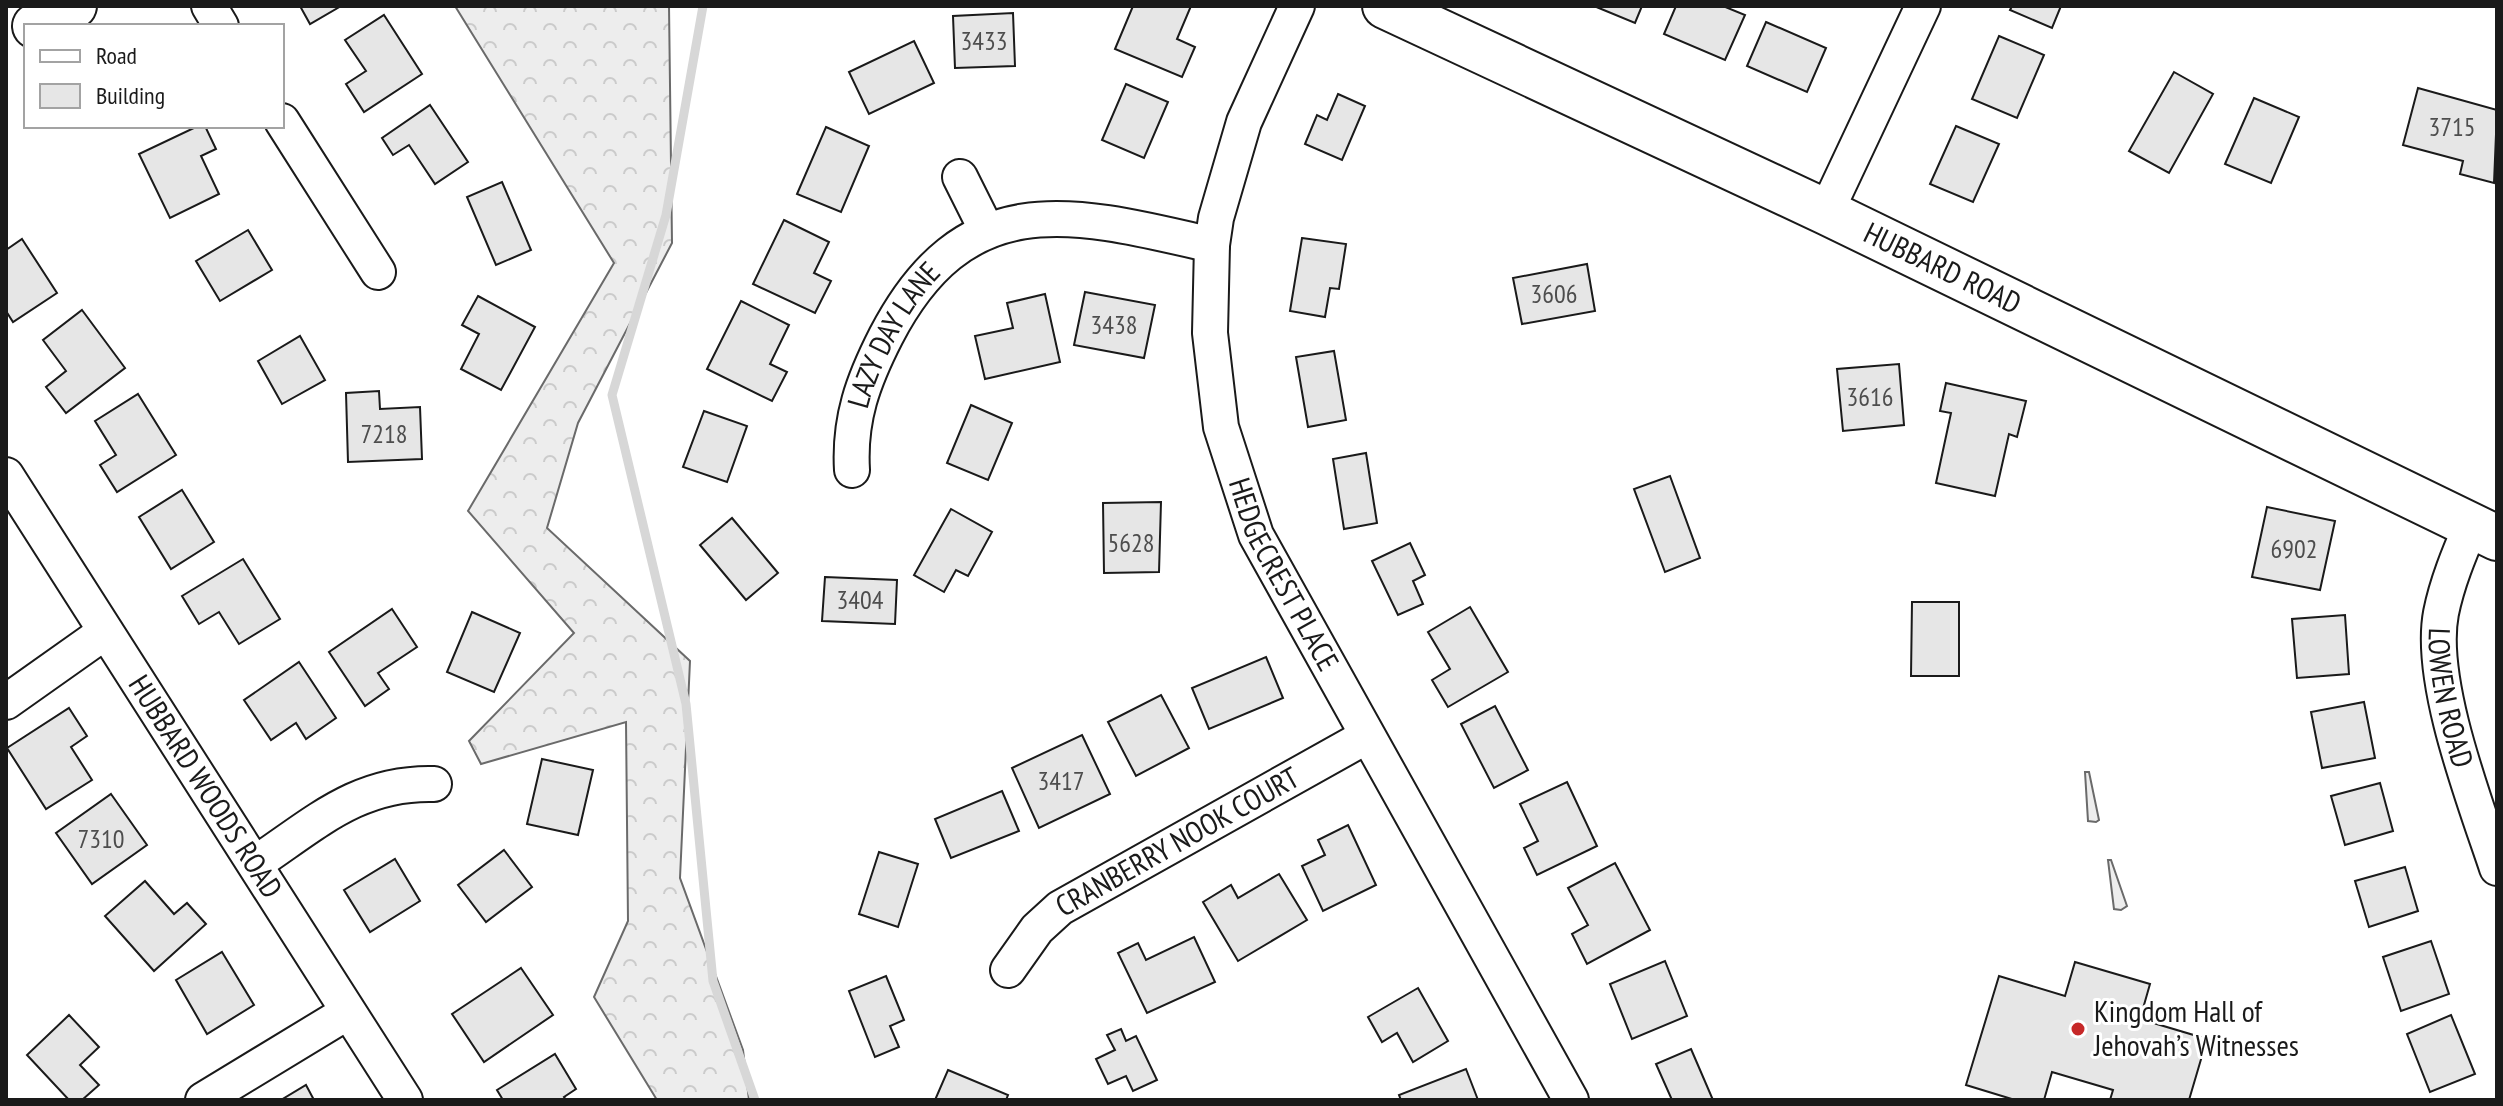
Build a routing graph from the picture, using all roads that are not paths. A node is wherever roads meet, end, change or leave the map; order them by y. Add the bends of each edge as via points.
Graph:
1 (74, 6) edge
2 (209, 6) edge
3 (1297, 6) edge
4 (1385, 6) edge
5 (1923, 6) edge
6 (39, 24) edge
7 (220, 24) edge
8 (24, 32) edge
9 (6, 41) edge
10 (284, 124) edge
11 (960, 177) dead end
12 (1826, 212) junction
13 (986, 229) junction
14 (1212, 245) junction
15 (378, 272) dead end
16 (852, 470) dead end
17 (6, 475) edge
18 (2484, 532) edge
19 (105, 632) junction
20 (6, 702) edge
21 (1367, 736) junction
22 (434, 784) dead end
23 (256, 863) junction
24 (2497, 868) edge
25 (1008, 970) dead end
26 (348, 1012) junction
27 (203, 1100) edge
28 (405, 1100) edge
29 (1571, 1100) edge

1 - 6 main road
2 - 7 street
3 - 14 street, HEDGECREST PLACE via 1244,122 1225,179
4 - 12 main road, HUBBARD ROAD
5 - 12 street
8 - 9 main road
10 - 15 street
11 - 13 street
12 - 18 main road, HUBBARD ROAD
13 - 14 street, LAZY DAY LANE via 1017,221 1080,219
13 - 16 street, LAZY DAY LANE via 957,248 912,292 892,324 859,395 852,422
14 - 21 street, HEDGECREST PLACE via 1214,386 1239,490 1256,535
17 - 19 street, HUBBARD WOODS ROAD
18 - 24 street, LOWEN ROAD via 2456,561 2439,633 2455,728
19 - 20 street
19 - 23 street, HUBBARD WOODS ROAD
21 - 25 street, CRANBERRY NOOK COURT via 1060,908 1037,929
21 - 29 street, HEDGECREST PLACE
22 - 23 street via 404,784 364,794
23 - 26 street, HUBBARD WOODS ROAD
26 - 27 street
26 - 28 street, HUBBARD WOODS ROAD

